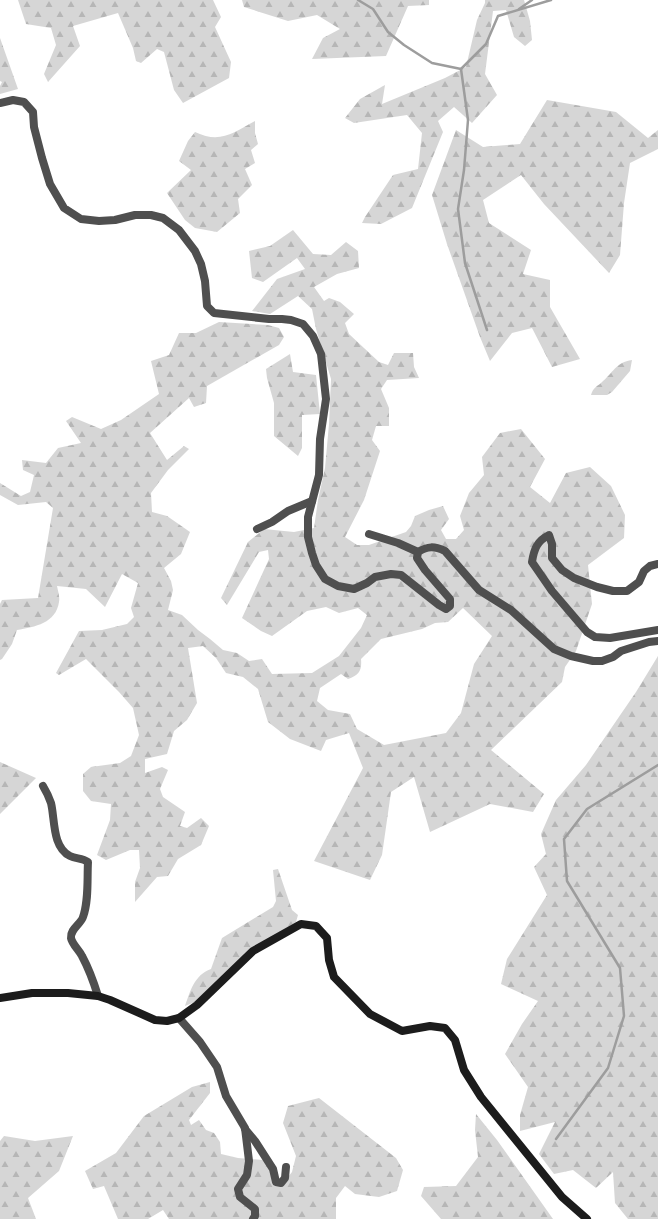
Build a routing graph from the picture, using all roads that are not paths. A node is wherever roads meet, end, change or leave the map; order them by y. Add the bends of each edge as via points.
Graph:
1 (0, 103) edge
2 (312, 501) junction
3 (257, 529) dead end
4 (369, 534) dead end
5 (418, 552) junction
6 (658, 564) edge
7 (658, 630) edge
8 (658, 641) edge
9 (43, 786) dead end
10 (98, 996) junction
11 (0, 998) edge
12 (179, 1018) junction
13 (244, 1128) junction
14 (286, 1167) dead end
15 (253, 1219) edge
16 (586, 1219) edge

1 - 2 street via 13,100 24,102 33,112 34,127 50,184 64,208 81,219 99,221 135,215 163,218 179,230 195,251 201,264 207,306 214,313 291,320 303,324 313,336 321,354 326,399 320,439 319,476
2 - 3 street
2 - 5 street via 308,517 308,537 312,553 325,579 338,586 354,589 375,577 401,575 446,609 450,606 450,599 425,570 417,558
4 - 5 street
5 - 8 street via 426,547 445,551 479,590 510,610 554,649 571,656 602,662 621,651
6 - 7 street via 644,571 639,582 627,591 613,591 574,578 562,570 552,558 549,535 542,538 534,550 532,562 552,591 594,637 610,638
9 - 10 street via 51,802 56,838 62,849 70,856 88,862 83,919 71,937 82,956
10 - 11 main road via 32,993
10 - 12 main road via 155,1020
12 - 13 street via 217,1067 226,1096
12 - 16 main road via 197,1005 253,951 301,924 316,926 327,938 334,977 370,1014 402,1031 430,1026 445,1028 455,1040 464,1070 481,1097 562,1197
13 - 14 street via 273,1169 276,1182 281,1183 285,1178
13 - 15 street via 249,1161 247,1175 238,1189 240,1197 255,1209

